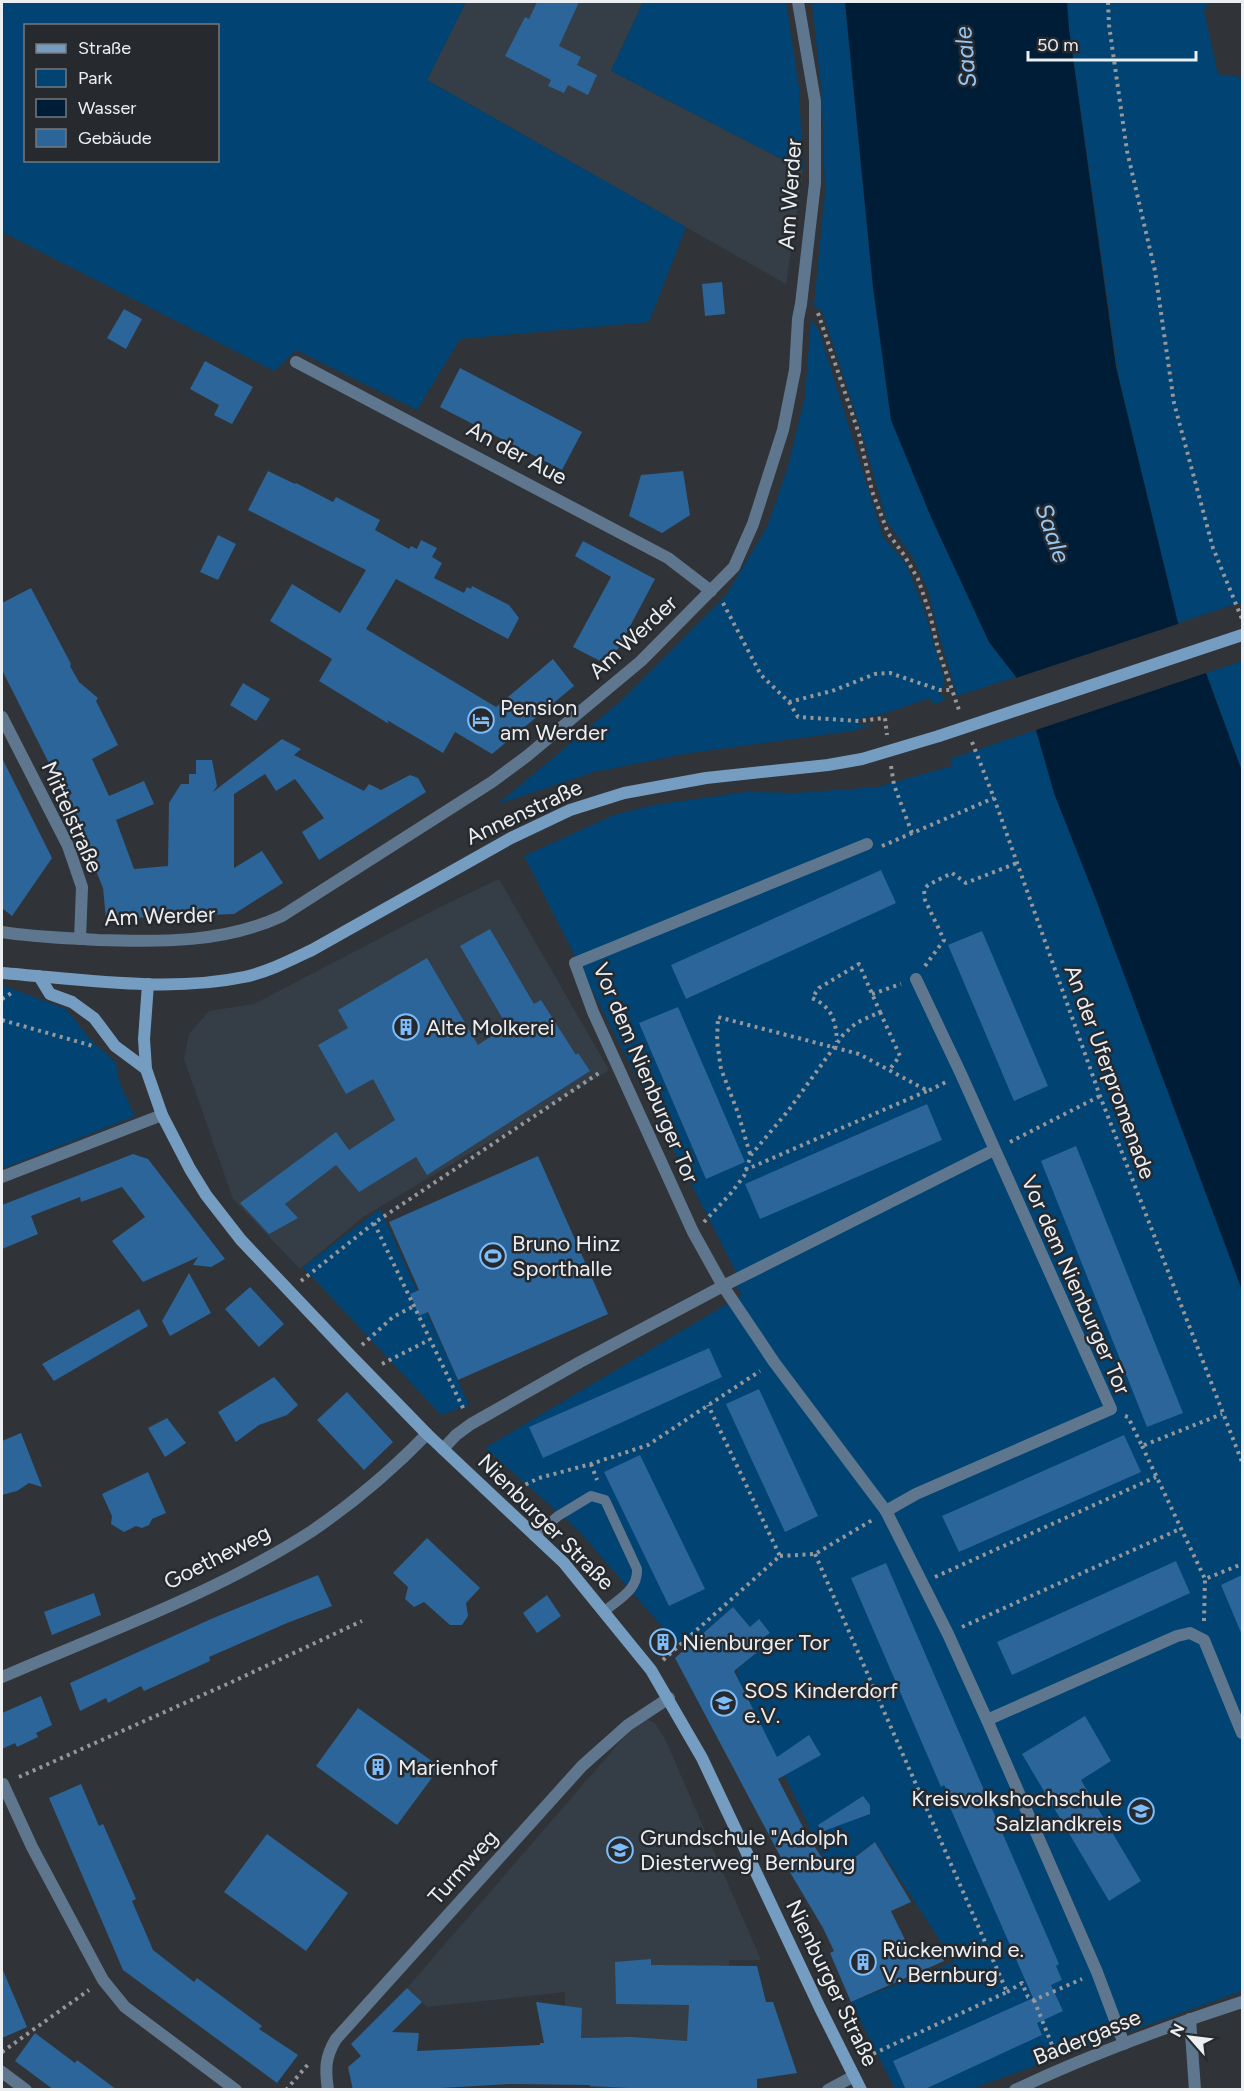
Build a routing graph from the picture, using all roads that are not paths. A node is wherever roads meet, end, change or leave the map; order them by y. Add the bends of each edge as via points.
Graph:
1 (798, 2) edge
2 (297, 362) dead end
3 (711, 591) junction
4 (1242, 635) edge
5 (2, 717) edge
6 (867, 844) road end
7 (2, 932) edge
8 (80, 939) junction
9 (2, 973) edge
10 (39, 976) junction
11 (916, 979) road end
12 (148, 984) junction
13 (146, 1069) junction
14 (162, 1114) junction
15 (994, 1150) junction
16 (2, 1177) edge
17 (723, 1286) junction
18 (427, 1434) junction
19 (443, 1449) junction
20 (886, 1511) junction
21 (534, 1536) junction
22 (605, 1611) junction
23 (2, 1677) edge
24 (669, 1698) junction
25 (987, 1720) junction
26 (1242, 1733) edge
27 (3, 1784) road end
28 (1242, 2002) edge
29 (1190, 2019) junction
30 (1124, 2044) junction
31 (851, 2071) junction
32 (2, 2072) edge
33 (26, 2090) edge
34 (236, 2090) edge
35 (328, 2090) edge
36 (828, 2090) edge
37 (861, 2090) edge
38 (1015, 2090) edge
39 (1195, 2090) edge

1 - 3 street, Am Werder via 815,101 815,183 795,370 783,430 753,524 734,567
2 - 3 street, An der Aue via 669,558
3 - 8 street, Am Werder via 641,661 492,783 282,916 228,934 186,940
4 - 12 street, Annenstraße, bridge via 889,752 828,765 654,786 597,801 511,838 286,963 245,977
5 - 8 street, Mittelstraße via 77,867 82,887
6 - 17 street, Vor dem Nienburger Tor via 575,963 593,1012 693,1232
7 - 8 street, Am Werder
9 - 10 street, Annenstraße
10 - 12 street, Annenstraße
10 - 13 street via 50,994 72,1002 94,1018 115,1046
11 - 15 street, Vor dem Nienburger Tor
12 - 13 street, Nienburger Straße
13 - 14 street, Nienburger Straße
14 - 16 street
14 - 18 street, Nienburger Straße via 206,1195 241,1240
15 - 17 street
15 - 20 street, Vor dem Nienburger Tor via 1111,1409 916,1494
17 - 19 street via 471,1424
17 - 20 street, Vor dem Nienburger Tor via 774,1362
18 - 19 street, Nienburger Straße
18 - 23 street, Goetheweg via 339,1511 280,1550 177,1602
19 - 21 street, Nienburger Straße
20 - 25 street, Vor dem Nienburger Tor
21 - 22 street, Nienburger Straße via 564,1563
21 - 22 lane via 591,1496 605,1500 637,1569 637,1579 633,1588
22 - 24 street, Nienburger Straße
24 - 31 street, Nienburger Straße via 702,1758
24 - 35 street, Turmweg via 628,1725 582,1766 347,2026 327,2054
25 - 26 street via 1190,1633 1203,1640
25 - 30 street, Vor dem Nienburger Tor
27 - 34 street via 103,1980 125,2007
28 - 29 street, Badergasse
29 - 30 street, Badergasse
29 - 39 street
30 - 38 street, Badergasse
31 - 36 street
31 - 37 street, Nienburger Straße
32 - 33 street

